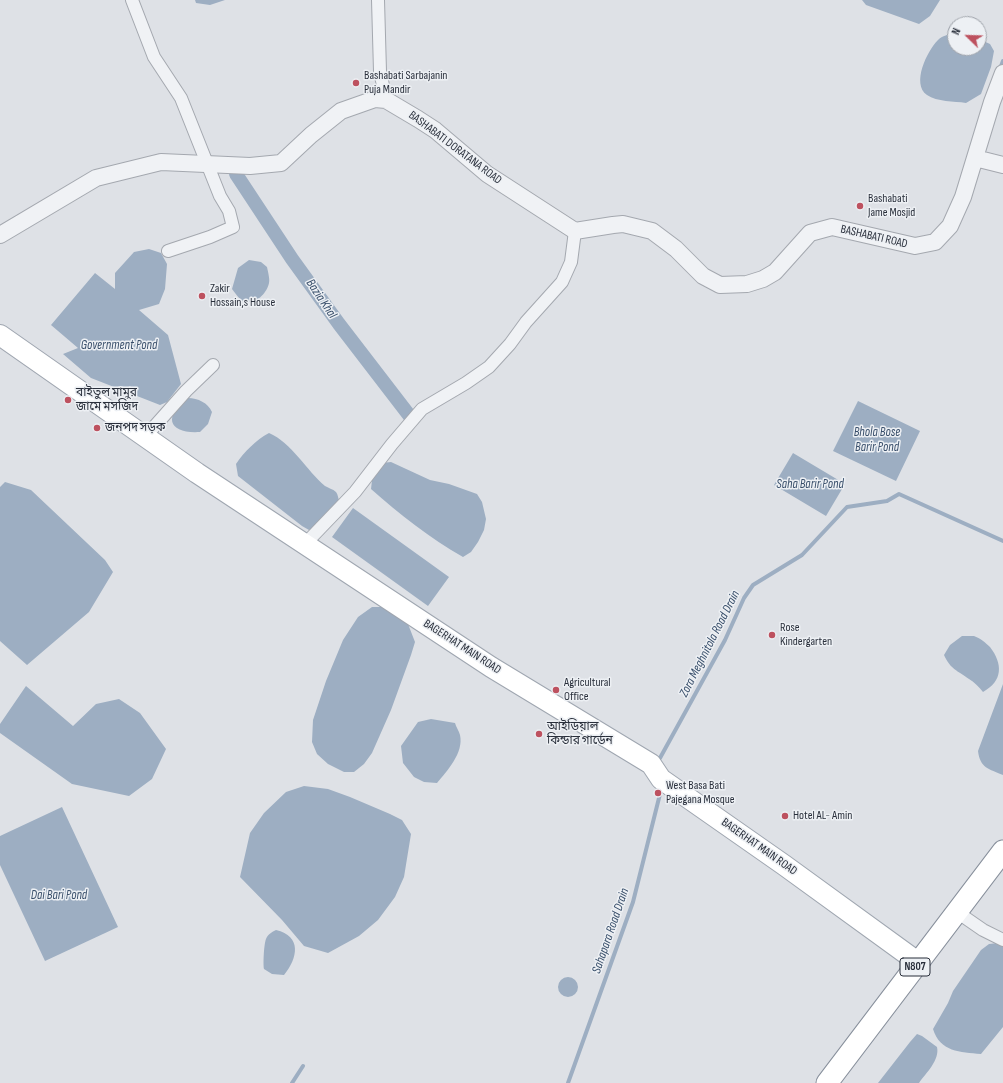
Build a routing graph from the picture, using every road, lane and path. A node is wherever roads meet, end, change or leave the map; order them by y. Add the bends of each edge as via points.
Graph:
1 (132, 0) edge
2 (378, 0) edge
3 (1003, 73) edge
4 (386, 100) junction
5 (975, 158) junction
6 (214, 165) junction
7 (1003, 165) edge
8 (575, 231) junction
9 (0, 235) edge
10 (168, 251) dead end
11 (0, 335) edge
12 (214, 365) dead end
13 (145, 437) junction
14 (305, 544) junction
15 (1003, 851) edge
16 (957, 912) junction
17 (1003, 940) edge
18 (918, 963) junction
19 (827, 1083) edge

1 - 6 street via 154,57 181,98
2 - 4 street via 380,71
3 - 5 street, BASHABATI ROAD
4 - 6 street via 375,99 341,111 281,163 250,166
4 - 8 street, BASHABATI DORATANA ROAD via 435,130 487,174
5 - 7 street
5 - 8 street, BASHABATI ROAD via 963,197 950,226 935,242 915,246 832,227 810,233 775,272 747,284 720,285 703,276 676,249 652,231 623,224
6 - 9 street via 161,162 96,178
6 - 10 street via 220,196 229,211 233,227
8 - 14 street via 571,262 562,282 510,344 489,367 422,409 355,492
11 - 13 main road, BAGERHAT MAIN ROAD
12 - 13 street via 186,391
13 - 14 main road, BAGERHAT MAIN ROAD
14 - 18 main road, BAGERHAT MAIN ROAD via 492,667 651,764 661,779
15 - 16 highway, N807
16 - 17 street
16 - 18 highway, N807
18 - 19 highway, N807

